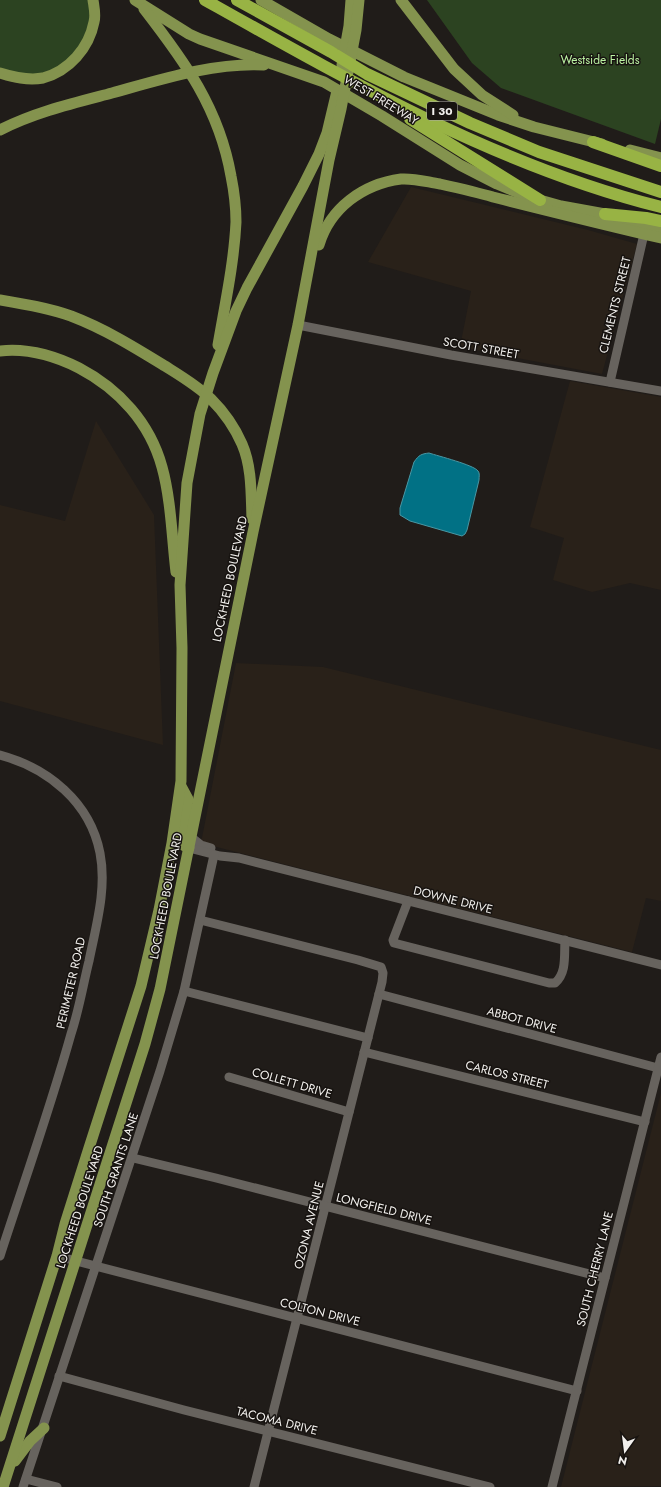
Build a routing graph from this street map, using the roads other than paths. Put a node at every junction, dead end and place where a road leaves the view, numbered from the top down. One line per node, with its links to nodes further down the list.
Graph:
1 (93, 0): 11 (main road)
2 (205, 0): 12 (highway, WEST FREEWAY / I 30)
3 (237, 0): 19 (highway, WEST FREEWAY / I 30)
4 (262, 0): 14 (main road)
5 (351, 0): 9 (main road)
6 (359, 0): 9 (main road)
7 (401, 0): 14 (main road)
8 (138, 2): 10 (main road, WEST FREEWAY); 31 (main road)
9 (353, 28): 13 (main road)
10 (278, 66): 15 (main road); 20 (main road, WEST FREEWAY)
11 (0, 73)
12 (394, 103): 20 (highway); 21 (highway, WEST FREEWAY / I 30)
13 (338, 107): 27 (main road); 31 (main road)
14 (534, 128): 16 (main road)
15 (0, 130)
16 (593, 142): 17 (main road); 18 (highway)
17 (661, 158)
18 (661, 166)
19 (661, 192)
20 (540, 200): 22 (main road, WEST FREEWAY)
21 (661, 207)
22 (605, 214): 23 (highway); 24 (main road, WEST FREEWAY)
23 (661, 221)
24 (661, 230)
25 (644, 234): 26 (main road); 27 (main road); 32 (street, CLEMENTS STREET)
26 (661, 238)
27 (303, 297): 29 (main road, LOCKHEED BOULEVARD)
28 (0, 300): 34 (main road)
29 (298, 325): 32 (street, SCOTT STREET); 34 (main road, LOCKHEED BOULEVARD)
30 (0, 351): 35 (main road)
31 (213, 373): 35 (main road, LOCKHEED BOULEVARD)
32 (610, 382): 33 (street, SCOTT STREET)
33 (661, 391)
34 (253, 532): 38 (main road, LOCKHEED BOULEVARD)
35 (180, 585): 37 (main road, LOCKHEED BOULEVARD)
36 (0, 755): 57 (street, PERIMETER ROAD)
37 (181, 786): 39 (main road); 58 (main road, LOCKHEED BOULEVARD)
38 (191, 837): 39 (main road, LOCKHEED BOULEVARD); 41 (street, DOWNE DRIVE)
39 (189, 848): 40 (street, DOWNE DRIVE); 59 (main road, LOCKHEED BOULEVARD)
40 (214, 854): 41 (street, DOWNE DRIVE); 43 (street, SOUTH GRANTS LANE)
41 (239, 858): 42 (street, DOWNE DRIVE)
42 (408, 901): 44 (street, DOWNE DRIVE); 44 (street)
43 (200, 920): 46 (street, SOUTH GRANTS LANE); 47 (street, OZONA AVENUE)
44 (565, 940): 45 (street, DOWNE DRIVE)
45 (661, 965)
46 (184, 991): 48 (street); 55 (street, SOUTH GRANTS LANE)
47 (379, 994): 48 (street, OZONA AVENUE); 51 (street, ABBOT DRIVE)
48 (368, 1038): 49 (street, OZONA AVENUE)
49 (364, 1052): 53 (street, OZONA AVENUE); 54 (street, CARLOS STREET)
50 (661, 1057): 51 (street, SOUTH CHERRY LANE)
51 (658, 1068): 54 (street, SOUTH CHERRY LANE)
52 (229, 1077): 53 (street, COLLETT DRIVE)
53 (349, 1112): 56 (street, OZONA AVENUE)
54 (645, 1122): 61 (street, SOUTH CHERRY LANE)
55 (133, 1158): 56 (street, LONGFIELD DRIVE); 60 (street, SOUTH GRANTS LANE)
56 (326, 1207): 61 (street, LONGFIELD DRIVE); 62 (street, OZONA AVENUE)
57 (0, 1256)
58 (57, 1256): 59 (street, COLTON DRIVE); 67 (main road, LOCKHEED BOULEVARD)
59 (76, 1262): 60 (street, COLTON DRIVE); 68 (main road, LOCKHEED BOULEVARD)
60 (97, 1266): 62 (street, COLTON DRIVE); 63 (street, SOUTH GRANTS LANE)
61 (605, 1278): 64 (street, SOUTH CHERRY LANE)
62 (298, 1318): 64 (street, COLTON DRIVE); 66 (street, OZONA AVENUE)
63 (59, 1376): 65 (street, SOUTH GRANTS LANE); 66 (street, TACOMA DRIVE)
64 (577, 1390): 74 (street, SOUTH CHERRY LANE)
65 (44, 1428): 68 (main road); 69 (street, SOUTH GRANTS LANE)
66 (269, 1432): 72 (street, OZONA AVENUE); 73 (street, TACOMA DRIVE)
67 (0, 1436)
68 (7, 1475): 70 (main road, LOCKHEED BOULEVARD)
69 (25, 1483): 71 (street)
70 (3, 1487)
71 (57, 1487)
72 (254, 1487)
73 (490, 1487)
74 (552, 1487)

